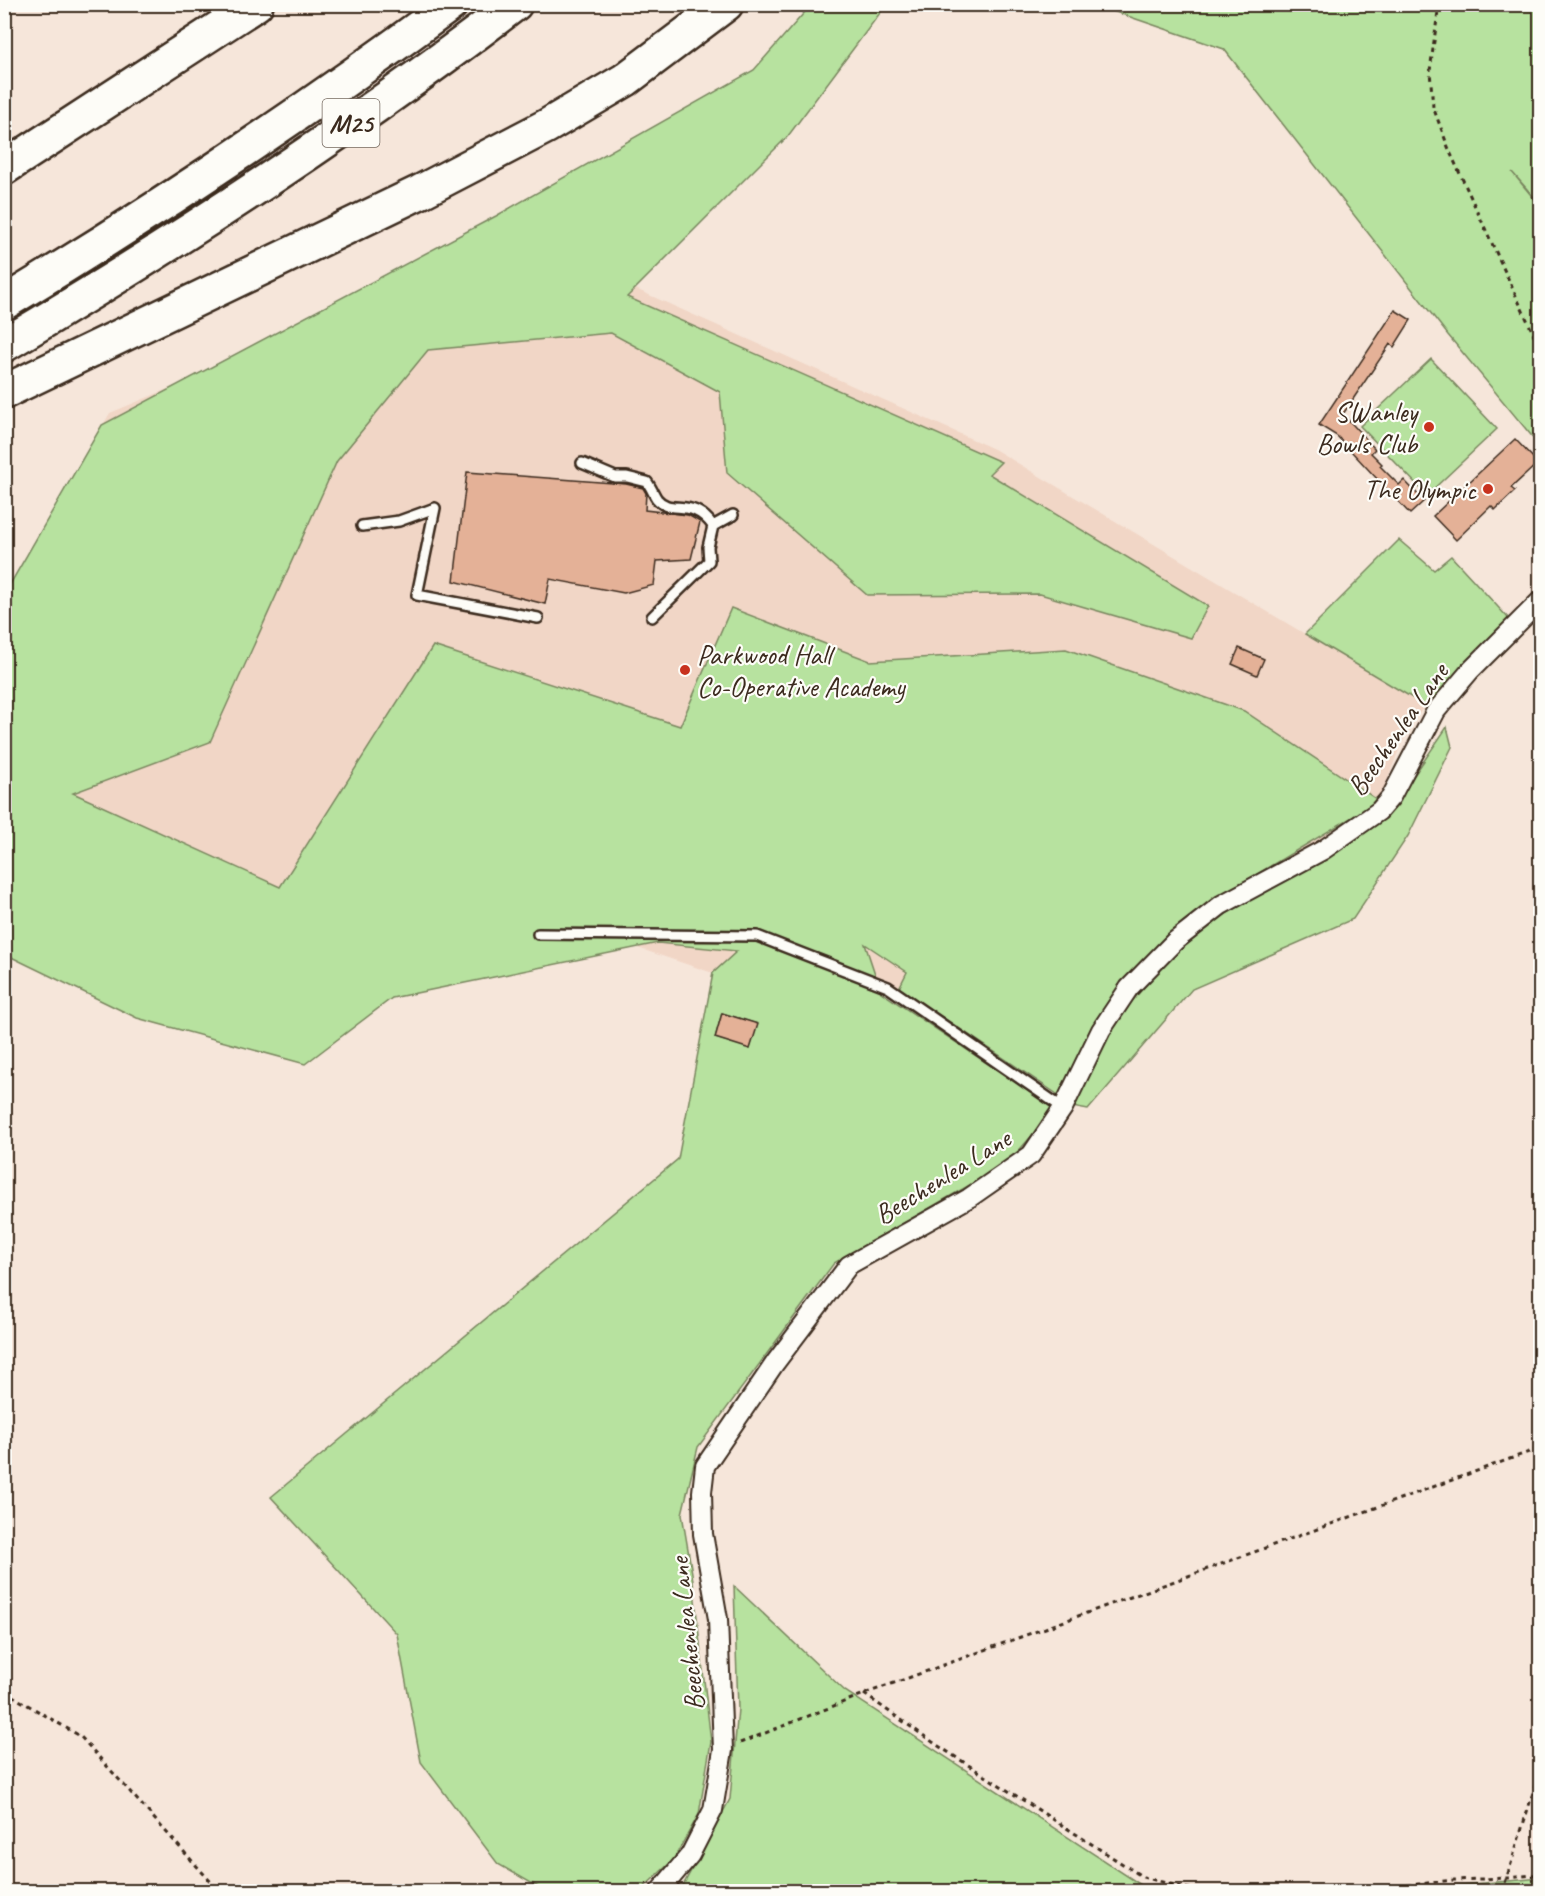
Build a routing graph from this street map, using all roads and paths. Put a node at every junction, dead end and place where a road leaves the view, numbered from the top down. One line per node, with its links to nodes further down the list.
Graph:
1 (256, 4): 6 (highway)
2 (451, 4): 7 (highway, M25)
3 (515, 4): 8 (highway, M25)
4 (726, 4): 10 (highway)
5 (1439, 4): 9 (path)
6 (4, 168)
7 (4, 303)
8 (4, 345)
9 (1540, 348)
10 (4, 392)
11 (582, 463): 14 (lane)
12 (733, 515): 14 (lane)
13 (362, 526): 17 (lane)
14 (713, 526): 16 (lane)
15 (1540, 601): 19 (street, Beechenlea Lane)
16 (652, 617)
17 (538, 618)
18 (538, 934): 19 (lane)
19 (1064, 1108): 23 (street, Beechenlea Lane)
20 (1540, 1448): 22 (path)
21 (4, 1690): 27 (path)
22 (864, 1694): 23 (path); 29 (path)
23 (723, 1750): 28 (street, Beechenlea Lane)
24 (1540, 1770): 26 (path)
25 (1540, 1874): 26 (path)
26 (1508, 1878): 30 (path); 31 (path)
27 (219, 1892)
28 (659, 1892)
29 (1219, 1892)
30 (1245, 1892)
31 (1505, 1892)

